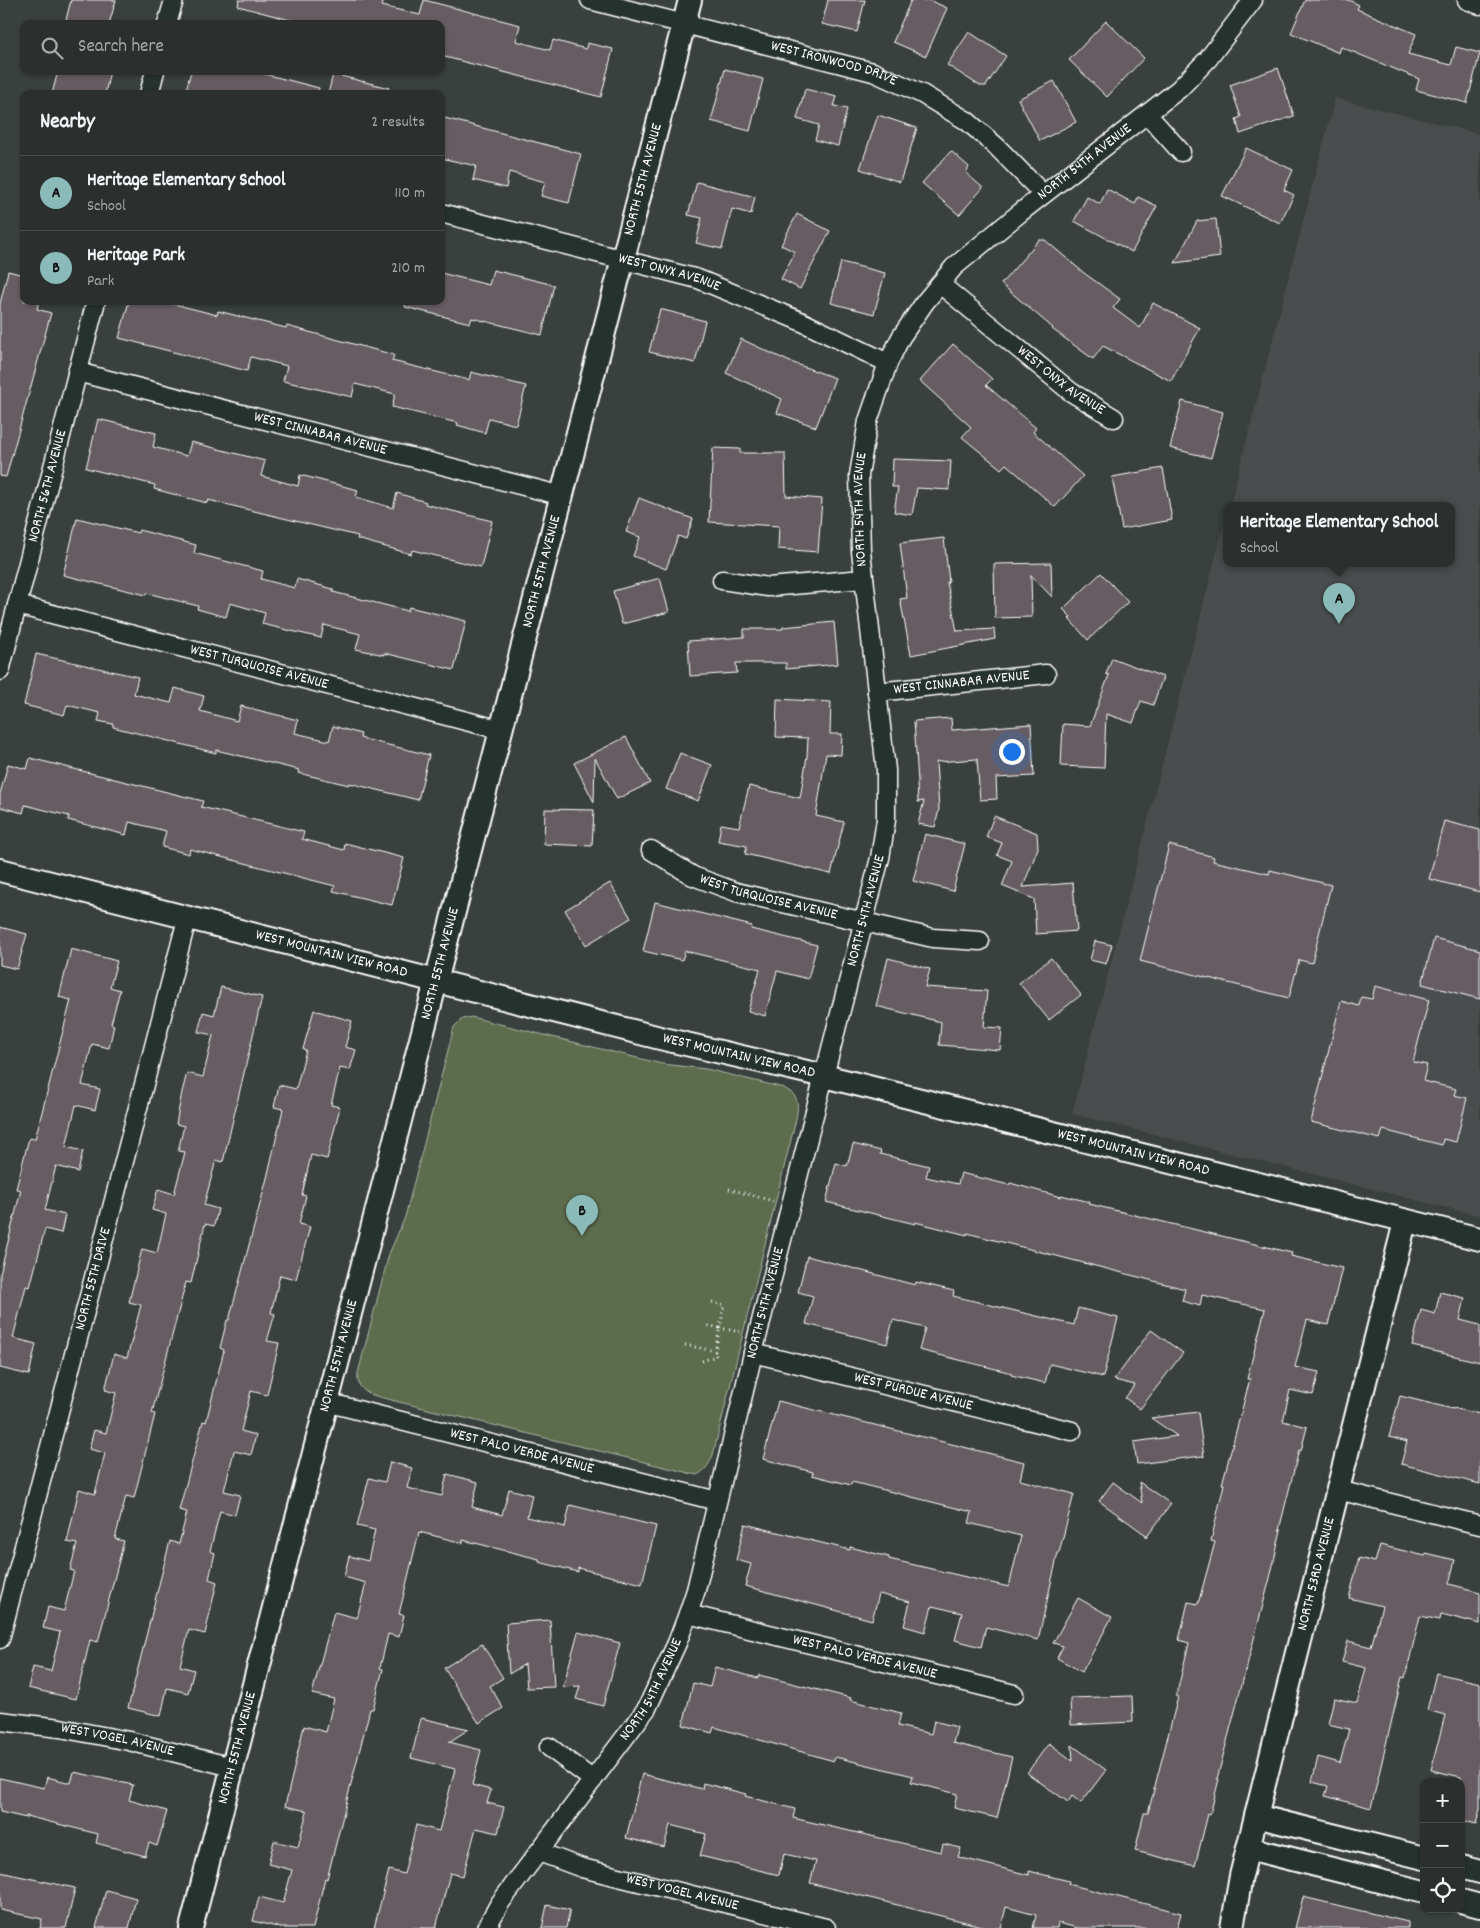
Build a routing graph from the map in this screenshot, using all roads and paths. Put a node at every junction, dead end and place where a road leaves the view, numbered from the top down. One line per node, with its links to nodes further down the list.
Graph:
1 (174, 0): 7 (street)
2 (590, 0): 8 (street, WEST IRONWOOD DRIVE)
3 (690, 0): 8 (street, NORTH 55TH AVENUE)
4 (1253, 0): 11 (street, NORTH 54TH AVENUE)
5 (1466, 0): 6 (street)
6 (1480, 5)
7 (168, 20)
8 (684, 24): 13 (street, WEST IRONWOOD DRIVE); 15 (street, NORTH 55TH AVENUE)
9 (154, 75): 10 (street)
10 (150, 90)
11 (1147, 114): 12 (street, NORTH 54TH AVENUE); 13 (street, NORTH 54TH AVENUE)
12 (1181, 152)
13 (1043, 194): 16 (street, NORTH 54TH AVENUE)
14 (445, 214): 15 (street, WEST ONYX AVENUE)
15 (624, 260): 18 (street, WEST ONYX AVENUE); 21 (street, NORTH 55TH AVENUE)
16 (940, 284): 18 (street, NORTH 54TH AVENUE); 20 (street, WEST ONYX AVENUE)
17 (95, 305): 19 (street, NORTH 56TH AVENUE)
18 (888, 363): 22 (street, NORTH 54TH AVENUE)
19 (77, 372): 21 (street, WEST CINNABAR AVENUE); 24 (street, NORTH 56TH AVENUE)
20 (1114, 418)
21 (563, 496): 28 (street, NORTH 55TH AVENUE)
22 (864, 579): 23 (street); 27 (street, NORTH 54TH AVENUE)
23 (722, 580)
24 (17, 605): 25 (street, NORTH 56TH AVENUE); 28 (street, WEST TURQUOISE AVENUE)
25 (0, 670)
26 (1046, 674): 27 (street, WEST CINNABAR AVENUE)
27 (877, 692): 32 (street, NORTH 54TH AVENUE)
28 (502, 730): 34 (street, NORTH 55TH AVENUE)
29 (651, 850): 32 (street, WEST TURQUOISE AVENUE)
30 (0, 870): 31 (street, WEST MOUNTAIN VIEW ROAD)
31 (187, 919): 34 (street, WEST MOUNTAIN VIEW ROAD); 53 (street, NORTH 55TH DRIVE)
32 (862, 922): 33 (street, WEST TURQUOISE AVENUE); 35 (street, NORTH 54TH AVENUE)
33 (980, 941)
34 (435, 980): 35 (street, WEST MOUNTAIN VIEW ROAD); 47 (street, NORTH 55TH AVENUE)
35 (824, 1076): 37 (street, NORTH 54TH AVENUE); 38 (street, WEST MOUNTAIN VIEW ROAD)
36 (728, 1189): 37 (path)
37 (791, 1205): 44 (street, NORTH 54TH AVENUE)
38 (1405, 1222): 39 (street, WEST MOUNTAIN VIEW ROAD); 49 (street, NORTH 53RD AVENUE)
39 (1480, 1240)
40 (712, 1302): 42 (path)
41 (706, 1324): 42 (path)
42 (720, 1328): 44 (path); 45 (path)
43 (685, 1345): 45 (path)
44 (755, 1345): 48 (street, WEST PURDUE AVENUE); 50 (street, NORTH 54TH AVENUE)
45 (715, 1351): 46 (path)
46 (702, 1361)
47 (326, 1402): 50 (street, WEST PALO VERDE AVENUE); 57 (street, NORTH 55TH AVENUE)
48 (1072, 1431)
49 (1338, 1490): 51 (street); 59 (street, NORTH 53RD AVENUE)
50 (717, 1501): 52 (street, NORTH 54TH AVENUE)
51 (1480, 1525)
52 (688, 1614): 54 (street, WEST PALO VERDE AVENUE); 58 (street, NORTH 54TH AVENUE)
53 (0, 1639)
54 (1014, 1694)
55 (0, 1721): 57 (street, WEST VOGEL AVENUE)
56 (549, 1747): 58 (street)
57 (232, 1767): 68 (street, NORTH 55TH AVENUE)
58 (593, 1780): 61 (street, NORTH 54TH AVENUE)
59 (1256, 1816): 60 (street, NORTH 53RD AVENUE); 62 (street)
60 (1248, 1848): 65 (street); 71 (street, NORTH 53RD AVENUE)
61 (539, 1852): 69 (street, NORTH 54TH AVENUE); 70 (street, WEST VOGEL AVENUE)
62 (1420, 1857)
63 (1465, 1868): 64 (street)
64 (1480, 1872)
65 (1420, 1891)
66 (1465, 1902): 67 (street)
67 (1480, 1906)
68 (191, 1928)
69 (486, 1928)
70 (826, 1928)
71 (1232, 1928)

